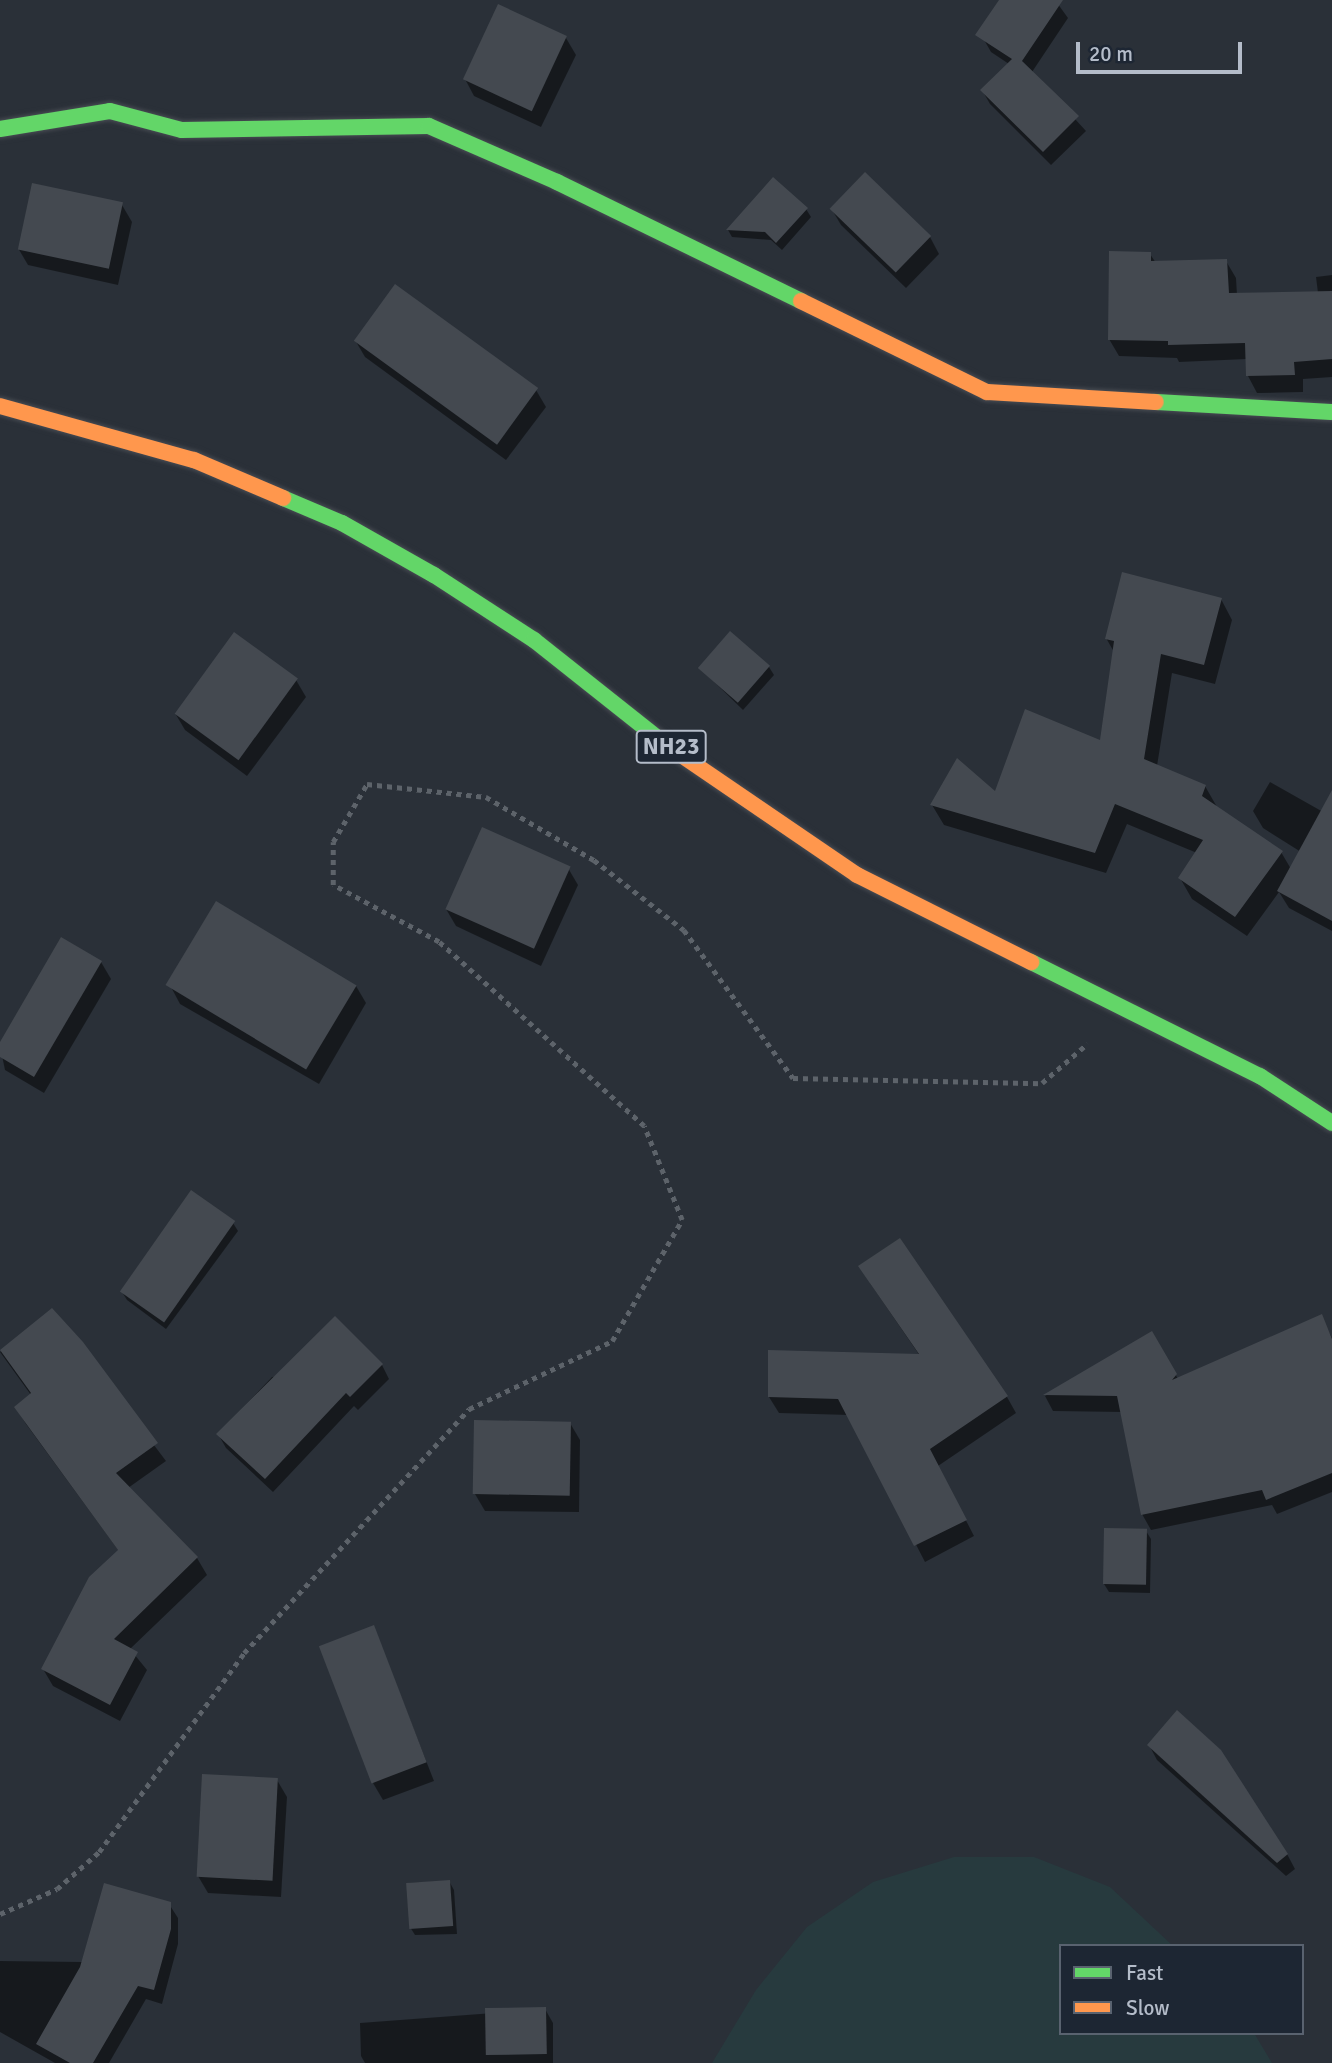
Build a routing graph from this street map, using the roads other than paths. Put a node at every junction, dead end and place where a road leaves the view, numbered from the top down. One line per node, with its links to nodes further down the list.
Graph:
1 (0, 129): 3 (main road)
2 (0, 406): 4 (main road, NH23)
3 (1332, 412)
4 (1332, 1123)

